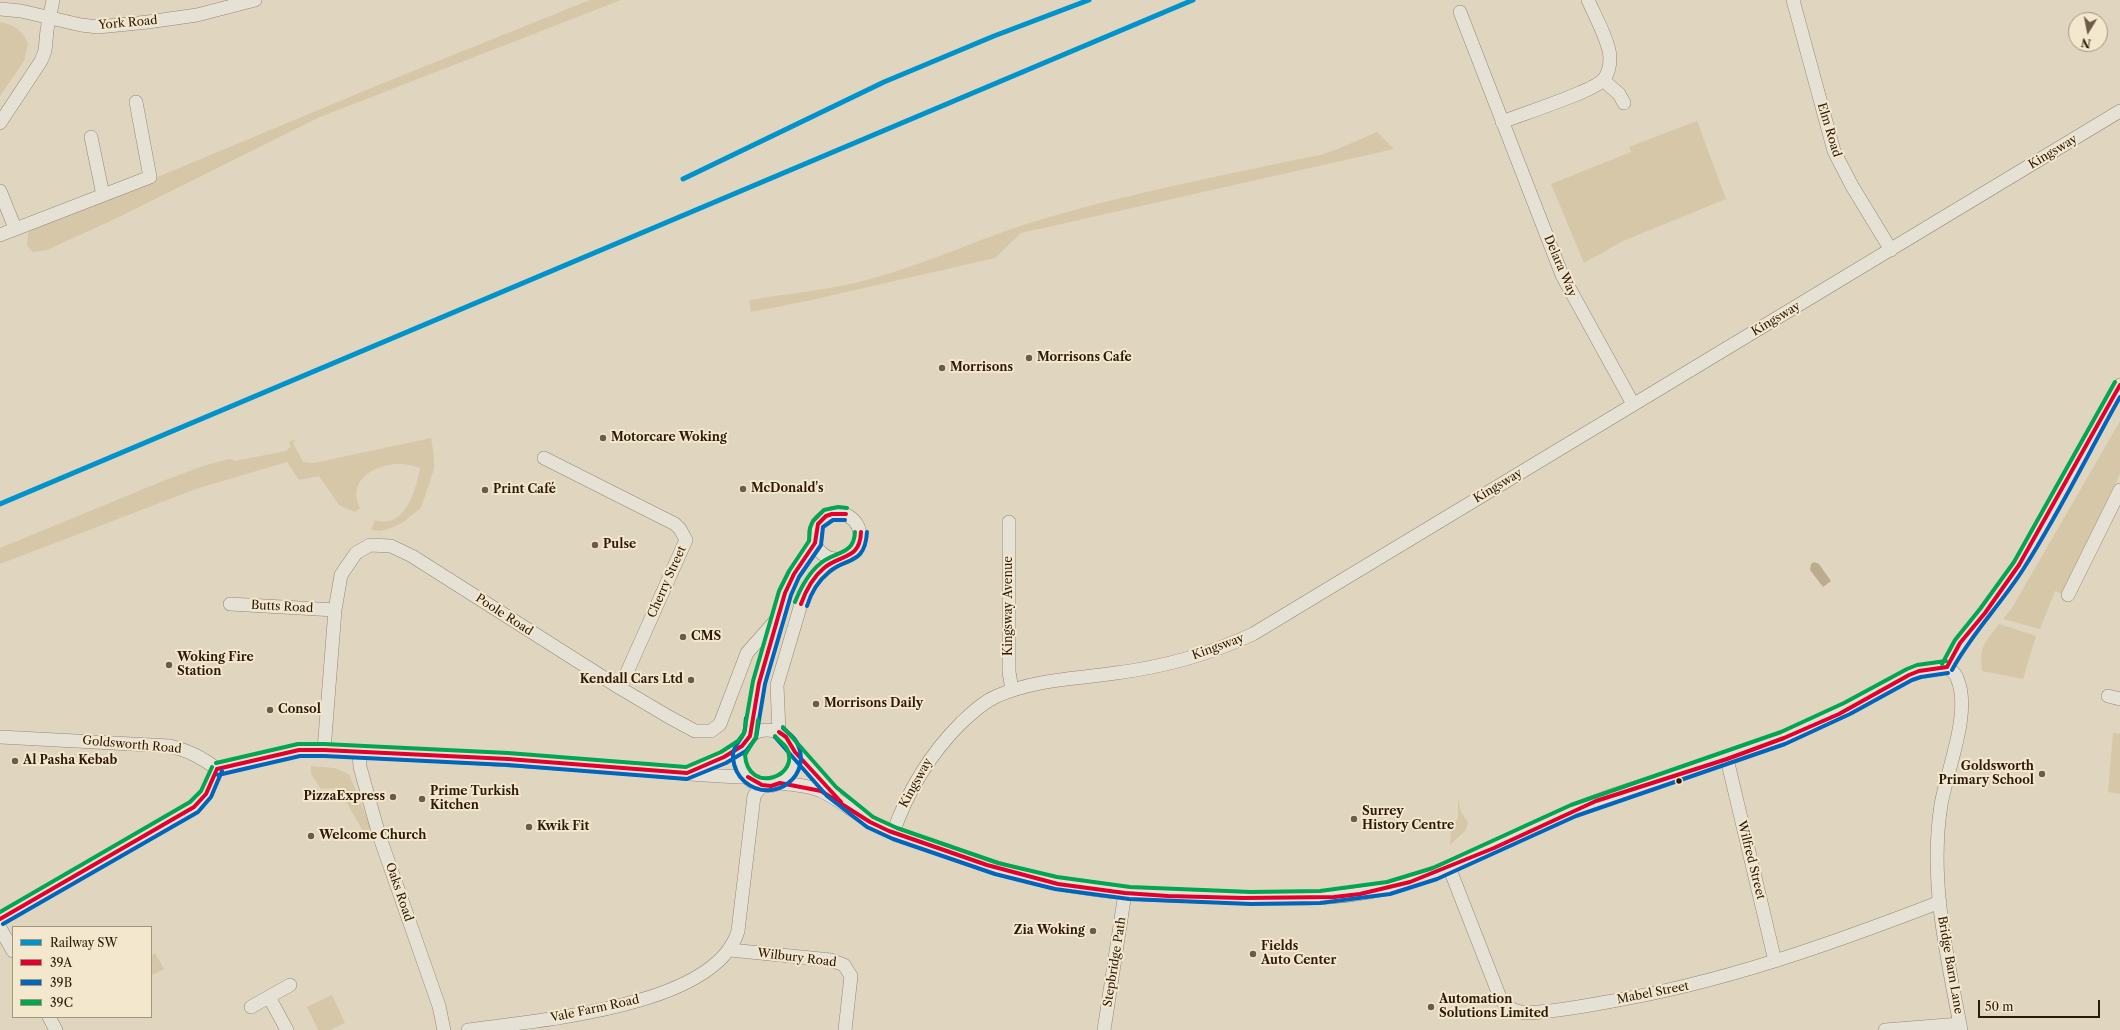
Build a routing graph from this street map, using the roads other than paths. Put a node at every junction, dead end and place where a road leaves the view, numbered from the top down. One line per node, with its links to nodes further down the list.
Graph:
1 (53, 0): 7 (street)
2 (255, 0): 7 (street, York Road)
3 (1588, 0): 8 (street)
4 (1792, 0): 19 (street, Elm Road)
5 (0, 10): 7 (street, York Road)
6 (1460, 12): 12 (street, Delara Way)
7 (50, 17): 13 (street)
8 (1604, 80): 10 (street); 12 (street)
9 (136, 102): 16 (street)
10 (1624, 103)
11 (2120, 110): 19 (street, Kingsway)
12 (1502, 122): 21 (street, Delara Way)
13 (0, 123)
14 (91, 137): 16 (street)
15 (0, 190): 17 (street)
16 (103, 195): 17 (street)
17 (15, 228): 18 (street)
18 (0, 234)
19 (1891, 250): 21 (street, Kingsway)
20 (2120, 385): 31 (street)
21 (1633, 404): 33 (street, Kingsway)
22 (544, 458): 32 (street, Cherry Street)
23 (2120, 490): 27 (street)
24 (1009, 522): 33 (street, Kingsway Avenue)
25 (815, 544): 26 (street); 26 (street); 30 (street)
26 (838, 559): 34 (street)
27 (2068, 595)
28 (230, 604): 29 (street, Butts Road)
29 (335, 610): 32 (street, Poole Road); 37 (street, Poole Road)
30 (777, 619): 32 (street, Poole Road); 36 (street)
31 (1947, 667): 40 (street); 50 (street, Bridge Barn Lane)
32 (620, 688)
33 (1012, 690): 47 (street, Kingsway)
34 (779, 732): 36 (street); 39 (street)
35 (0, 737): 41 (street, Goldsworth Road)
36 (746, 741): 42 (street); 43 (street)
37 (324, 750): 38 (street); 41 (street)
38 (359, 752): 42 (street); 63 (street, Oaks Road)
39 (795, 752): 44 (street); 46 (street)
40 (1727, 759): 48 (street); 55 (street, Wilfred Street)
41 (217, 769): 51 (street)
42 (687, 773): 43 (street)
43 (748, 778): 45 (street)
44 (780, 783): 45 (street); 46 (street)
45 (762, 785): 54 (street, Vale Farm Road)
46 (842, 803): 47 (street)
47 (893, 833): 49 (street)
48 (1449, 866): 49 (street); 55 (street, Mabel Street)
49 (1125, 893): 66 (street, Stepbridge Path)
50 (1940, 902): 55 (street, Mabel Street); 60 (street, Bridge Barn Lane)
51 (0, 919)
52 (0, 928): 53 (street)
53 (12, 949)
54 (730, 950): 64 (street, Vale Farm Road); 65 (street, Wilbury Road)
55 (1775, 961)
56 (290, 985): 57 (street)
57 (268, 997): 58 (street); 62 (street)
58 (251, 1007)
59 (50, 1018): 61 (street)
60 (1961, 1027): 67 (street)
61 (56, 1030)
62 (286, 1030)
63 (444, 1030)
64 (468, 1030)
65 (845, 1030)
66 (1104, 1030)
67 (1885, 1030)

